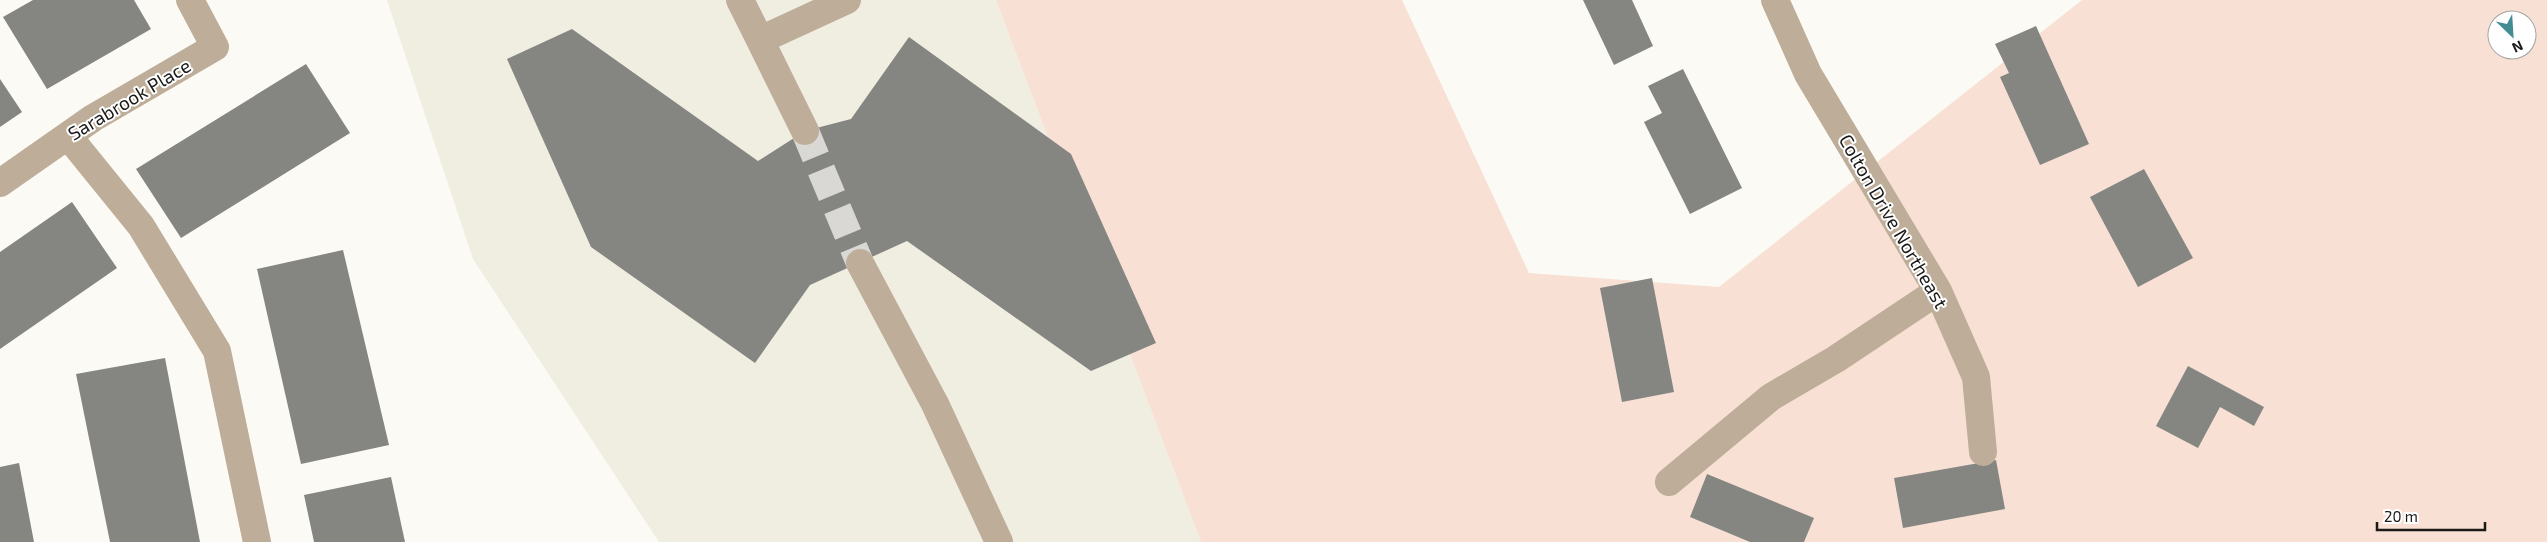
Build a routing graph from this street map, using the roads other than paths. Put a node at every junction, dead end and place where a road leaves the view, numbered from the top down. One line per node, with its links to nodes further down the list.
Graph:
1 (190, 0): 7 (street, Sarabrook Place)
2 (740, 0): 5 (street)
3 (847, 0): 5 (street)
4 (1775, 0): 10 (street, Colton Drive Northeast)
5 (760, 40): 6 (street)
6 (804, 130)
7 (68, 136): 8 (street, Sarabrook Place); 13 (street)
8 (0, 182)
9 (860, 263): 14 (street)
10 (1938, 291): 11 (street, Colton Drive Northeast); 12 (street)
11 (1983, 452)
12 (1669, 482)
13 (257, 542)
14 (999, 542)

